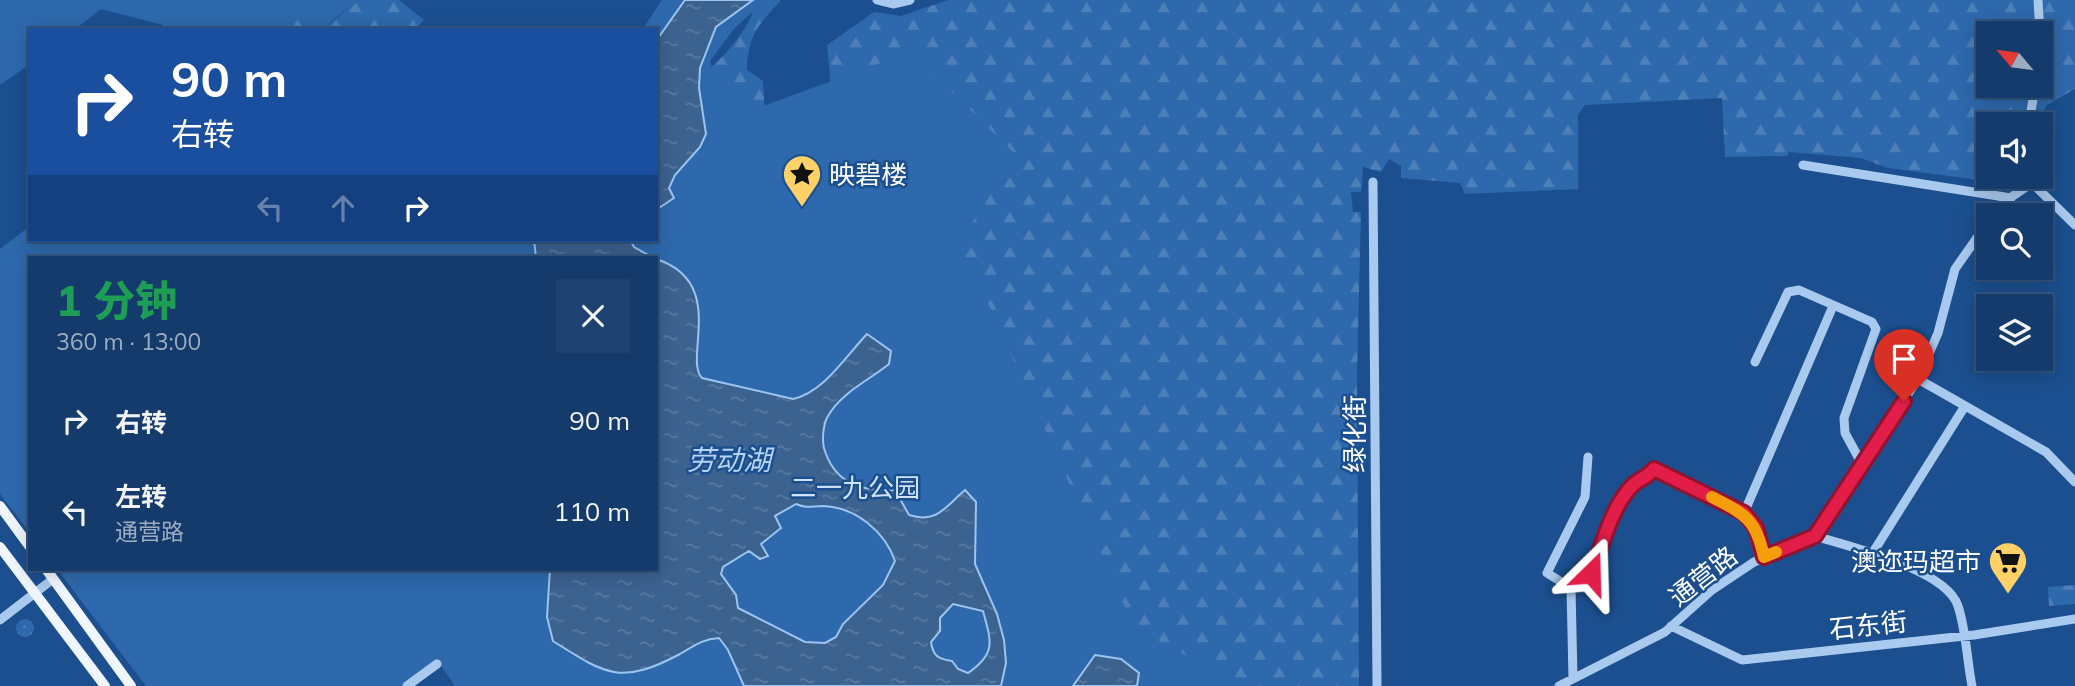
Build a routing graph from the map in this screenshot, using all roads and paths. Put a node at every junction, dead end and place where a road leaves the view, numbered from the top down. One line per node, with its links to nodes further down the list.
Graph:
1 (877, 0): 2 (street)
2 (910, 0)
3 (2038, 0): 4 (street)
4 (2039, 21)
5 (1803, 165): 9 (street)
6 (1373, 182): 40 (street, 绿化街)
7 (2022, 189): 9 (street)
8 (2041, 189): 11 (street)
9 (2011, 198): 10 (street)
10 (2006, 203)
11 (2075, 225)
12 (1976, 239): 15 (street)
13 (1833, 306): 14 (street); 18 (street); 21 (street)
14 (1755, 362)
15 (1918, 379): 16 (street); 18 (street)
16 (1965, 406): 19 (street); 25 (street)
17 (1588, 457): 36 (street)
18 (1862, 464): 22 (street)
19 (2075, 482)
20 (0, 506): 23 (main road)
21 (1744, 513): 26 (street); 28 (street)
22 (1815, 536): 25 (street); 26 (street, 通营路)
23 (28, 544)
24 (0, 547): 30 (main road)
25 (1872, 554): 34 (street)
26 (1764, 557): 33 (street, 通营路)
27 (48, 571): 29 (main road)
28 (1591, 573)
29 (54, 579): 30 (street); 38 (main road)
30 (35, 593): 32 (street); 37 (main road)
31 (2075, 619): 34 (street, 石东街)
32 (0, 620)
33 (1671, 626): 34 (street, 石东街); 36 (street, 通营路)
34 (1963, 636): 42 (street)
35 (437, 664): 39 (street)
36 (1573, 679): 41 (street, 通营路)
37 (105, 686)
38 (131, 686)
39 (407, 686)
40 (1377, 686)
41 (1559, 686)
42 (1972, 686)

